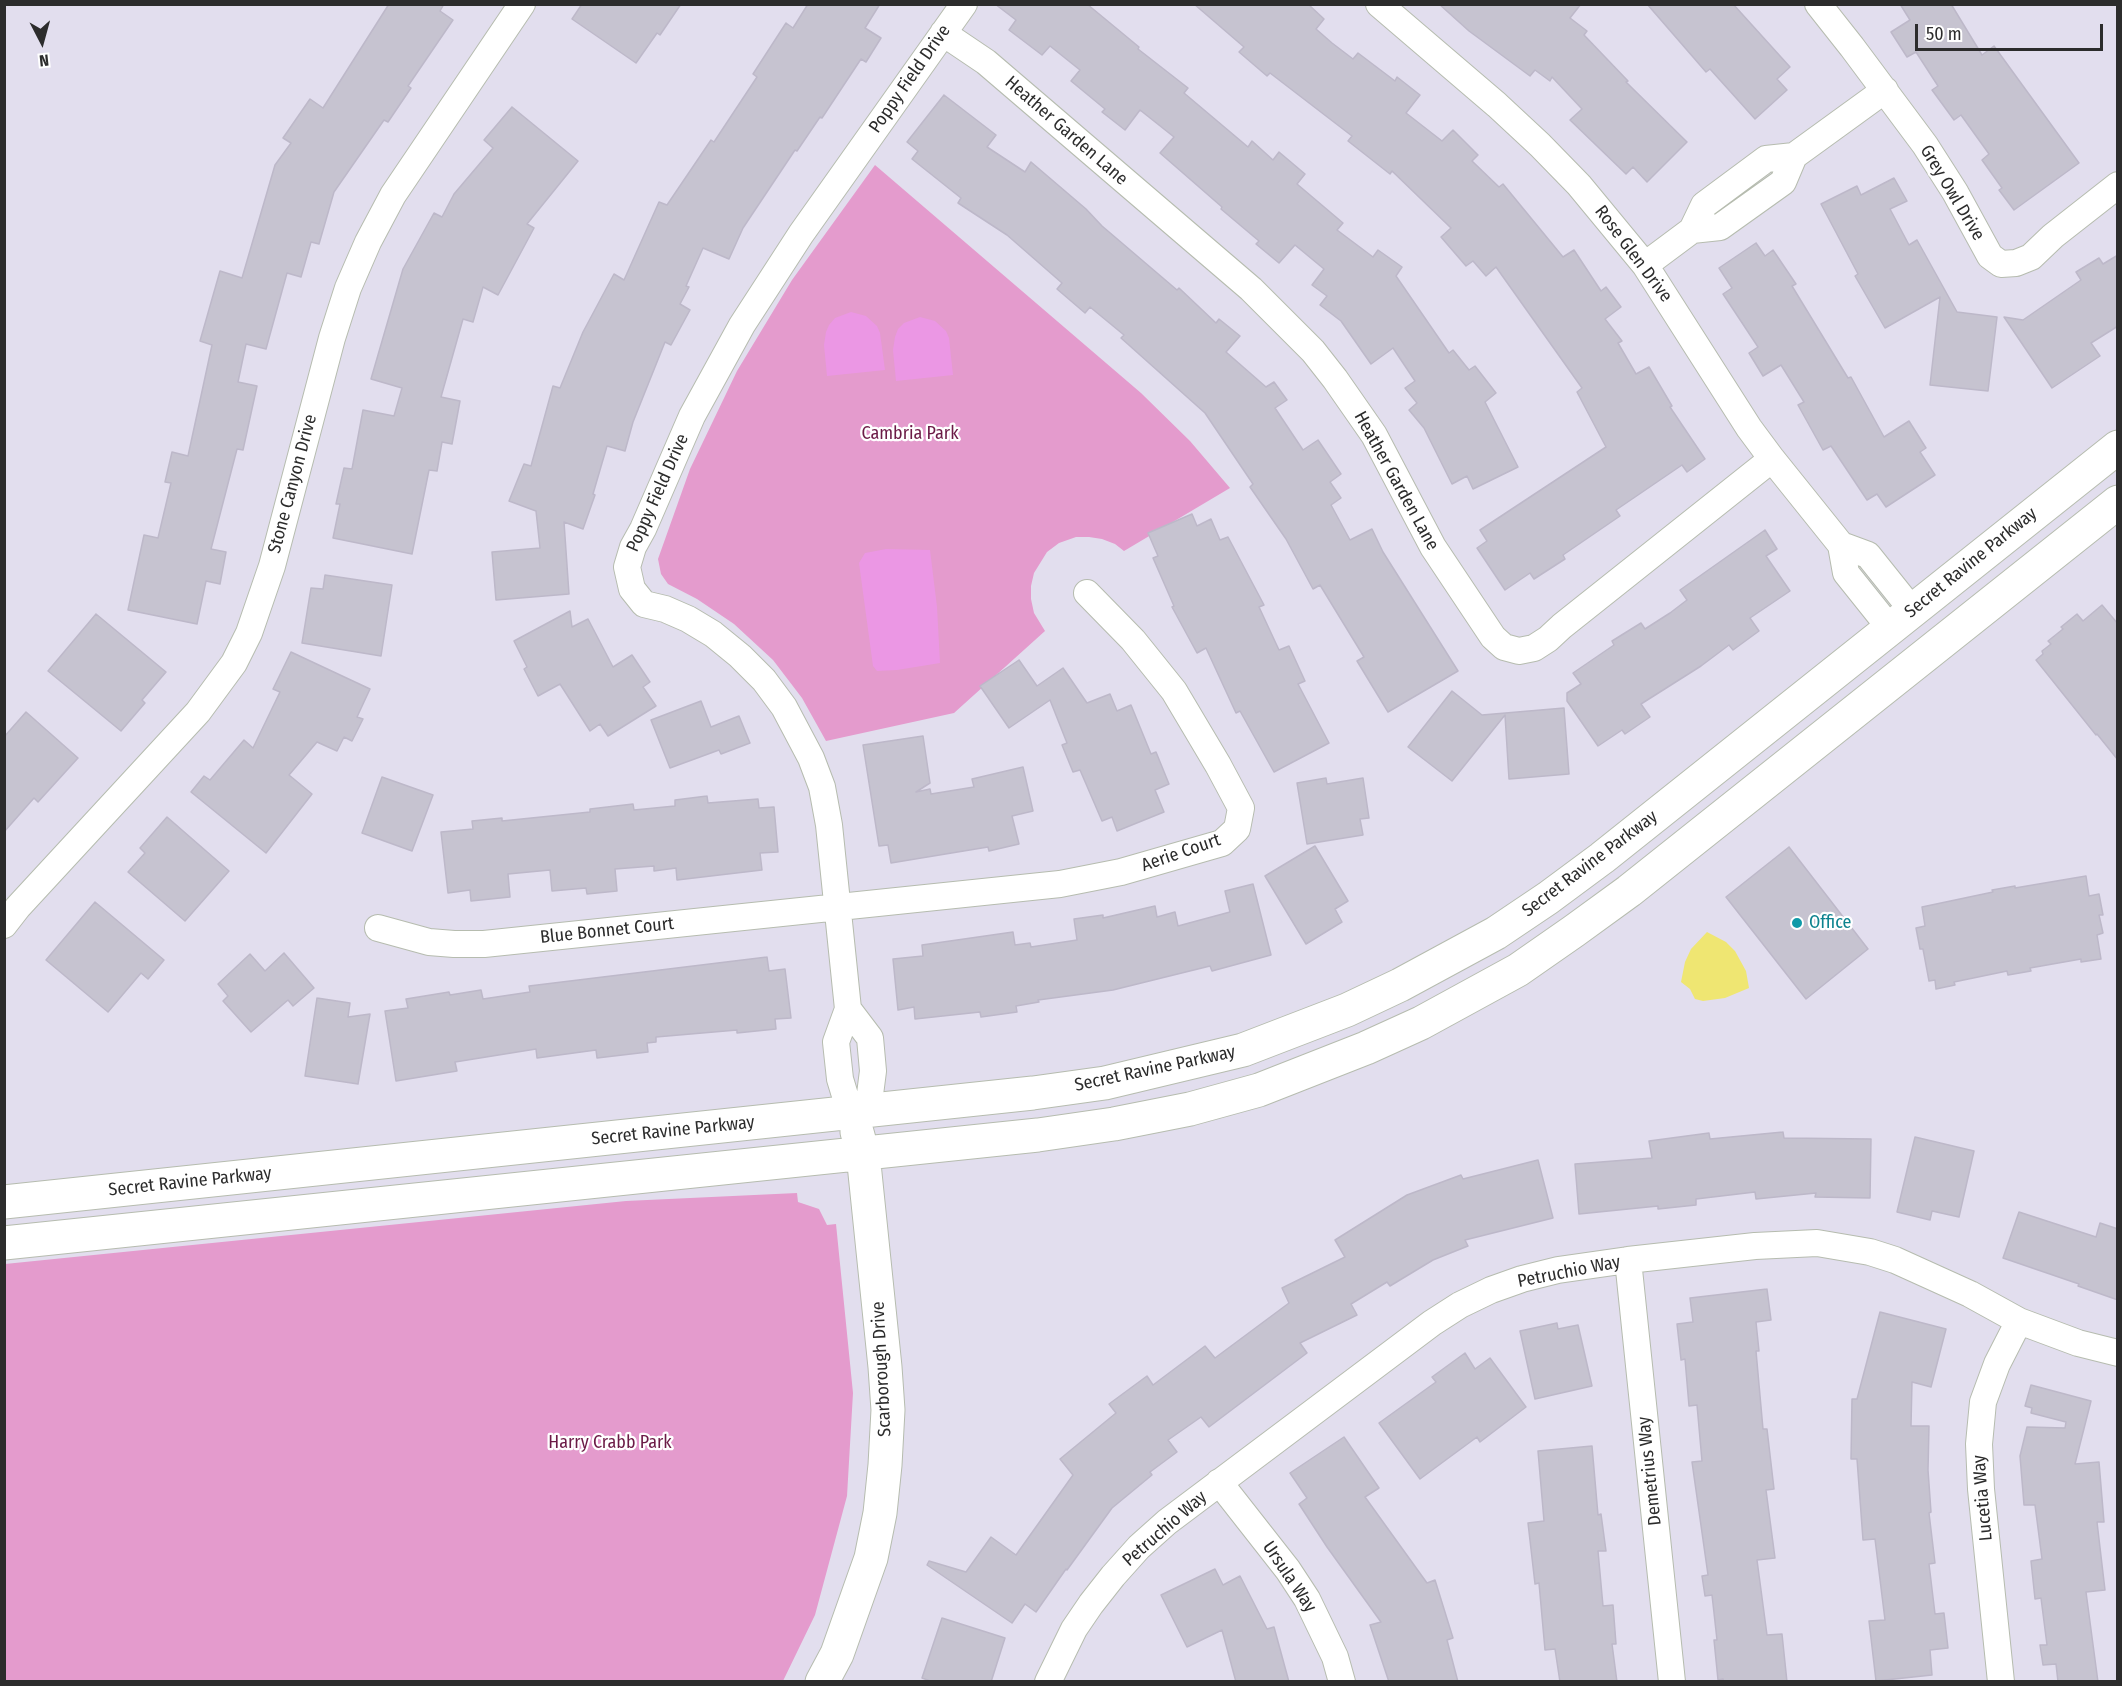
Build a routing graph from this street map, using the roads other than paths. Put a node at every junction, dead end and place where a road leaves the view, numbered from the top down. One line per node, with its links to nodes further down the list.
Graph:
1 (522, 4): 20 (street, Stone Canyon Drive)
2 (964, 4): 5 (street, Poppy Field Drive)
3 (1378, 4): 12 (street, Rose Glen Drive)
4 (1818, 4): 6 (street, Grey Owl Drive)
5 (943, 33): 14 (street, Heather Garden Lane); 19 (street, Poppy Field Drive)
6 (1885, 90): 7 (street); 8 (street, Grey Owl Drive)
7 (1794, 156): 9 (street); 10 (street)
8 (2118, 184)
9 (1730, 186): 10 (street); 11 (street)
10 (1747, 208): 11 (street)
11 (1692, 230): 12 (street)
12 (1645, 265): 14 (street, Rose Glen Drive)
13 (2118, 447): 17 (main road, Secret Ravine Parkway)
14 (1772, 459): 17 (street, Rose Glen Drive)
15 (2118, 502): 18 (main road)
16 (1087, 593): 19 (street, Aerie Court)
17 (1901, 619): 18 (main road); 22 (main road, Secret Ravine Parkway)
18 (1928, 653): 23 (main road)
19 (837, 907): 21 (street, Blue Bonnet Court); 22 (street, Poppy Field Drive)
20 (4, 925)
21 (378, 928)
22 (859, 1111): 23 (main road, Scarborough Drive); 24 (main road, Secret Ravine Parkway)
23 (863, 1154): 25 (main road); 30 (main road, Scarborough Drive)
24 (4, 1202)
25 (4, 1244)
26 (1628, 1260): 27 (street, Petruchio Way); 29 (street, Petruchio Way); 33 (street, Demetrius Way)
27 (2019, 1321): 28 (street, Petruchio Way); 34 (street, Lucetia Way)
28 (2118, 1353)
29 (1220, 1482): 31 (street, Petruchio Way); 32 (street, Ursula Way)
30 (822, 1682)
31 (1048, 1682)
32 (1342, 1682)
33 (1672, 1682)
34 (2001, 1682)

